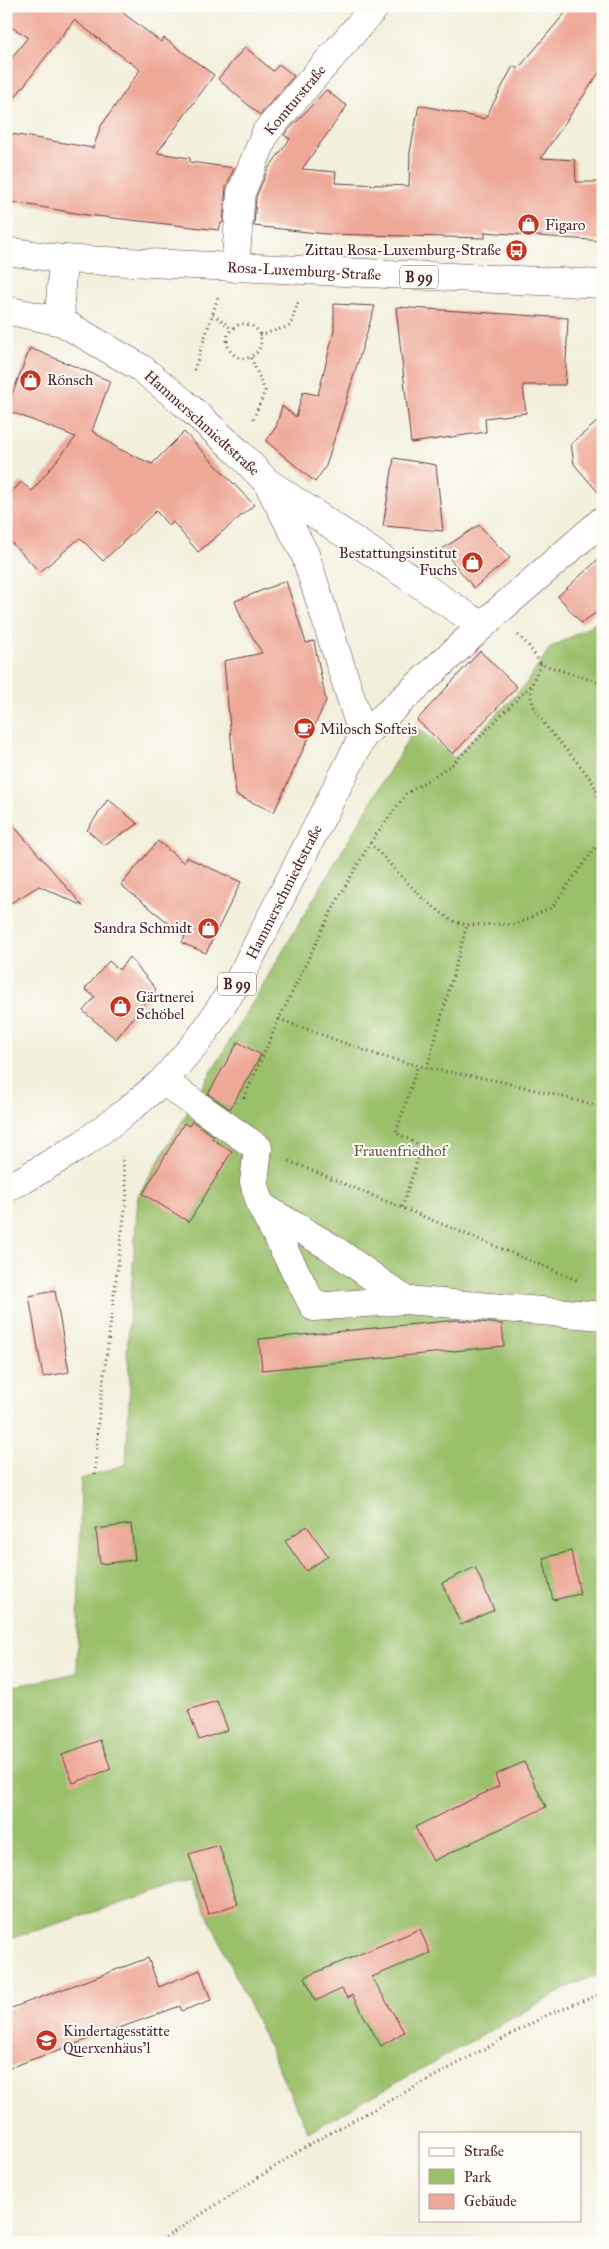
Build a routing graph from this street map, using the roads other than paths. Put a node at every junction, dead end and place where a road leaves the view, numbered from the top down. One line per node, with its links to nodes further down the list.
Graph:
1 (376, 6): 4 (main road, Komturstraße)
2 (6, 251): 3 (main road, Rosa-Luxemburg-Straße / B 99)
3 (63, 259): 4 (main road, Rosa-Luxemburg-Straße / B 99); 7 (main road)
4 (235, 268): 5 (main road, Rosa-Luxemburg-Straße / B 99)
5 (603, 284)
6 (6, 310): 7 (main road)
7 (62, 322): 8 (main road, Hammerschmiedtstraße)
8 (267, 482): 10 (main road, Hammerschmiedtstraße); 11 (main road, Hammerschmiedtstraße)
9 (603, 520): 10 (main road, Hammerschmiedtstraße / B 99)
10 (482, 626): 11 (main road, Hammerschmiedtstraße / B 99)
11 (363, 736): 12 (main road, Hammerschmiedtstraße / B 99)
12 (163, 1080): 13 (main road, Hammerschmiedtstraße / B 99); 14 (main road)
13 (6, 1187)
14 (261, 1206): 15 (main road); 15 (main road)
15 (405, 1300): 16 (main road)
16 (603, 1316)

